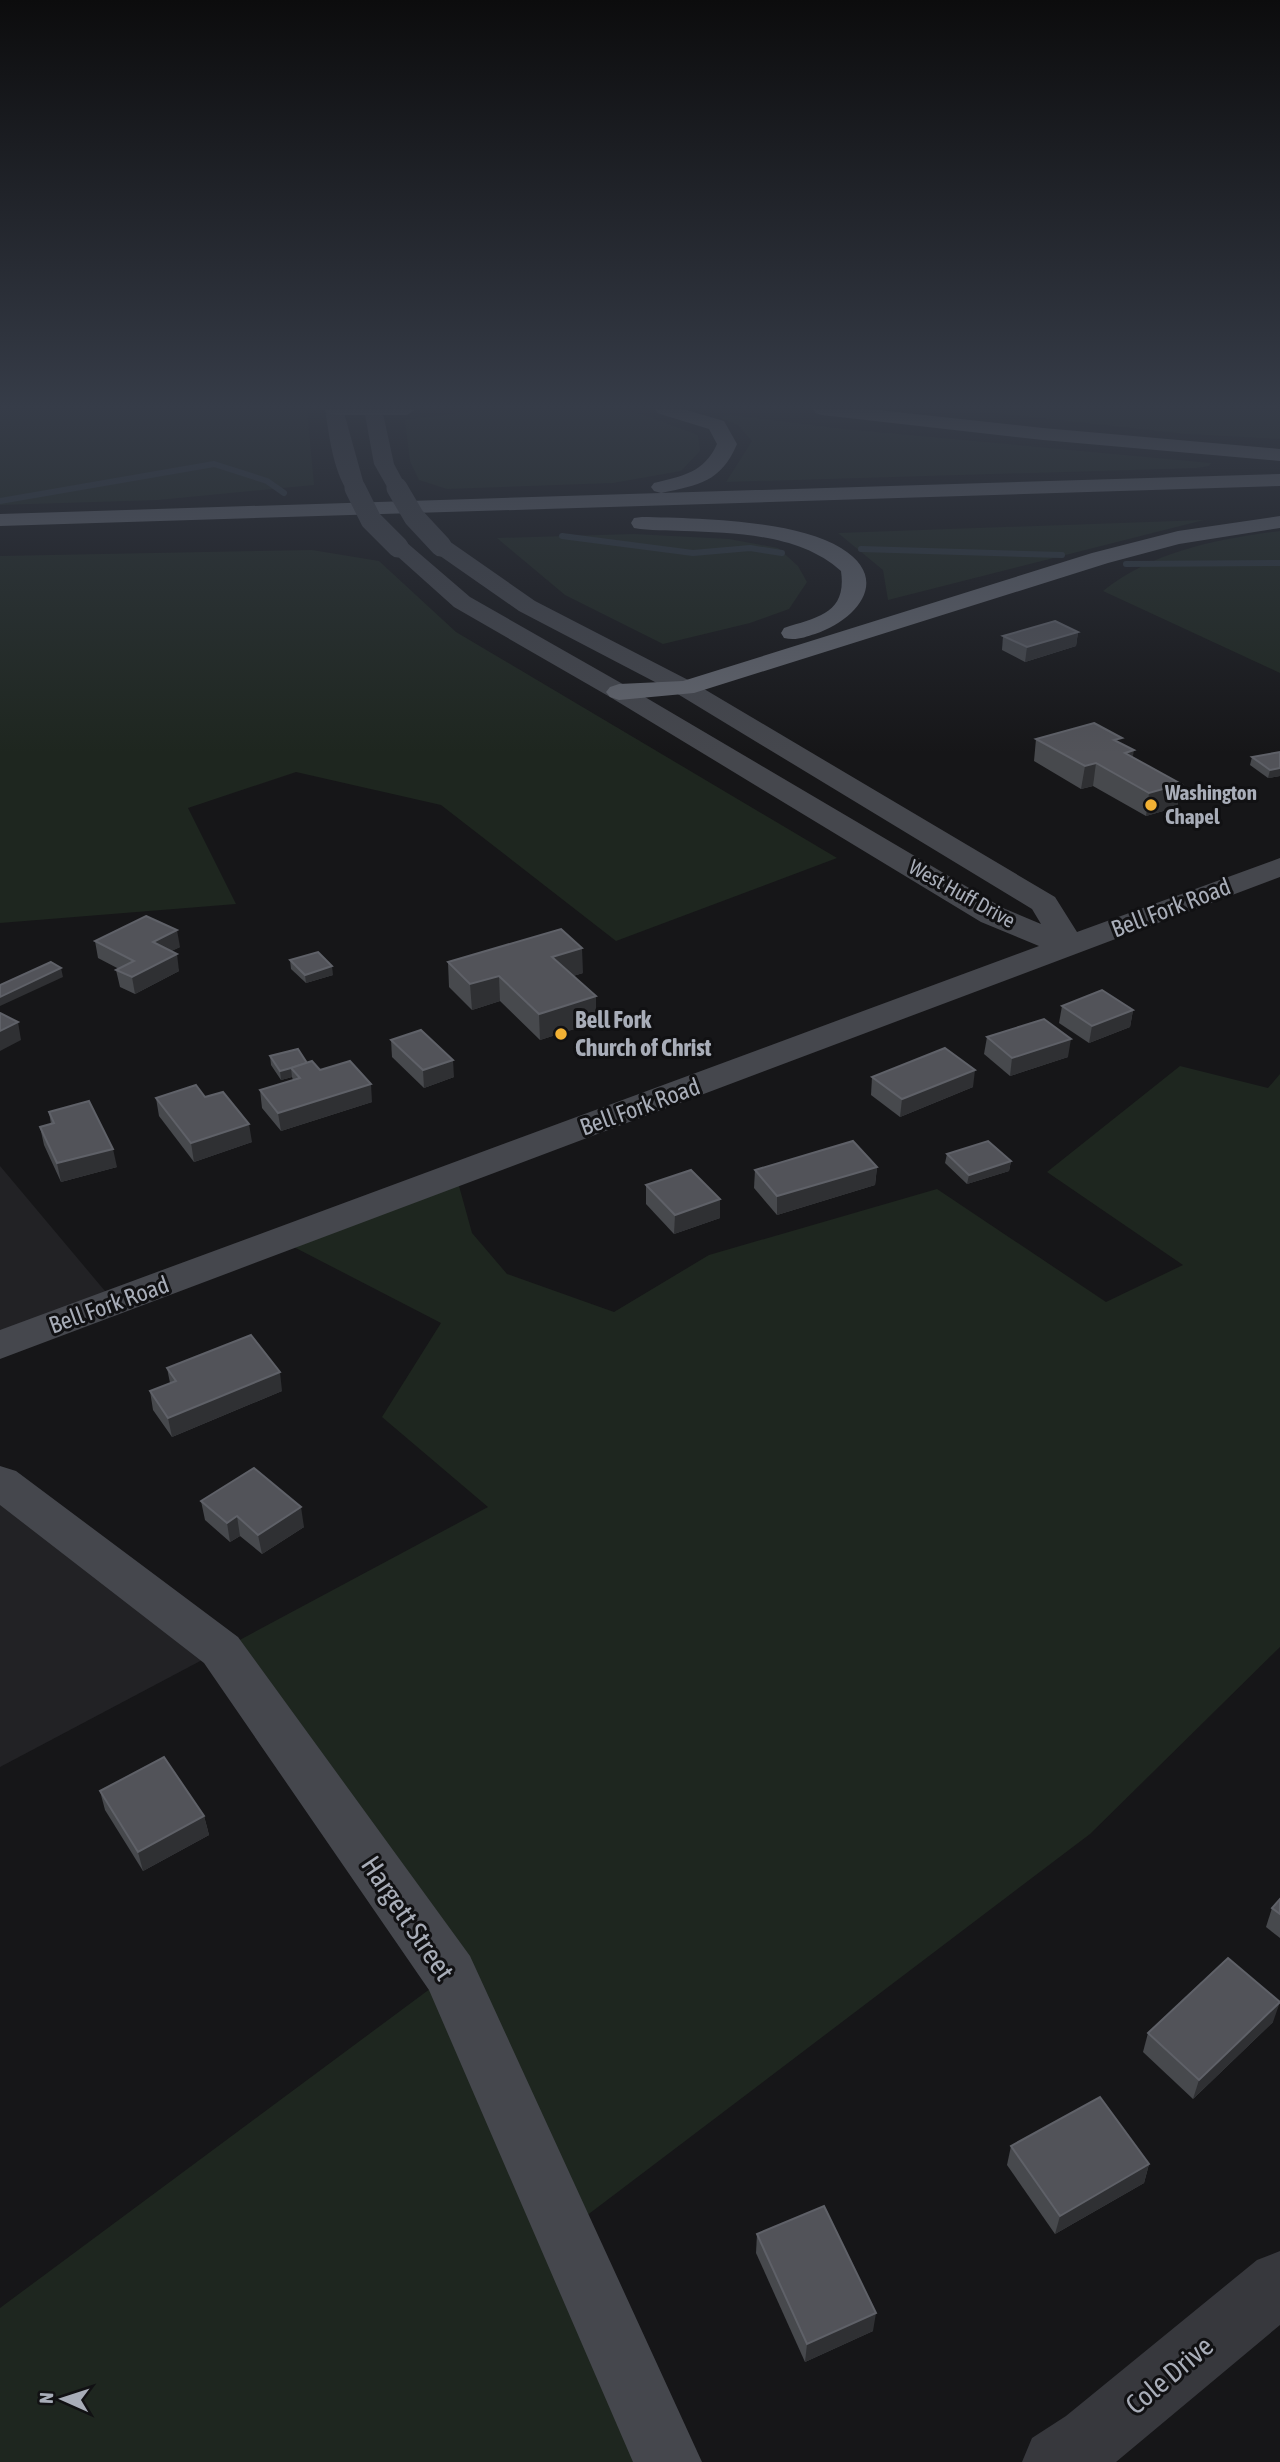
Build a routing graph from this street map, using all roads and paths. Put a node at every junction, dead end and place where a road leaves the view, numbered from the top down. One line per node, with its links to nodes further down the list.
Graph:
1 (375, 524): 10 (main road, West Huff Drive, bridge)
2 (421, 524): 8 (main road, West Huff Drive, bridge)
3 (485, 524): 6 (highway)
4 (668, 524): 7 (highway)
5 (1268, 524): 9 (highway)
6 (28, 540)
7 (733, 650)
8 (655, 672): 9 (main road, West Huff Drive); 10 (highway)
9 (683, 676): 10 (highway); 12 (main road, West Huff Drive)
10 (620, 692): 12 (main road, West Huff Drive)
11 (1280, 867): 12 (main road, Bell Fork Road)
12 (1070, 947): 13 (main road, Bell Fork Road)
13 (0, 1345)
14 (0, 1482): 16 (main road, Hargett Street)
15 (1280, 2283): 17 (street, Cole Drive)
16 (668, 2462)
17 (1056, 2462)

